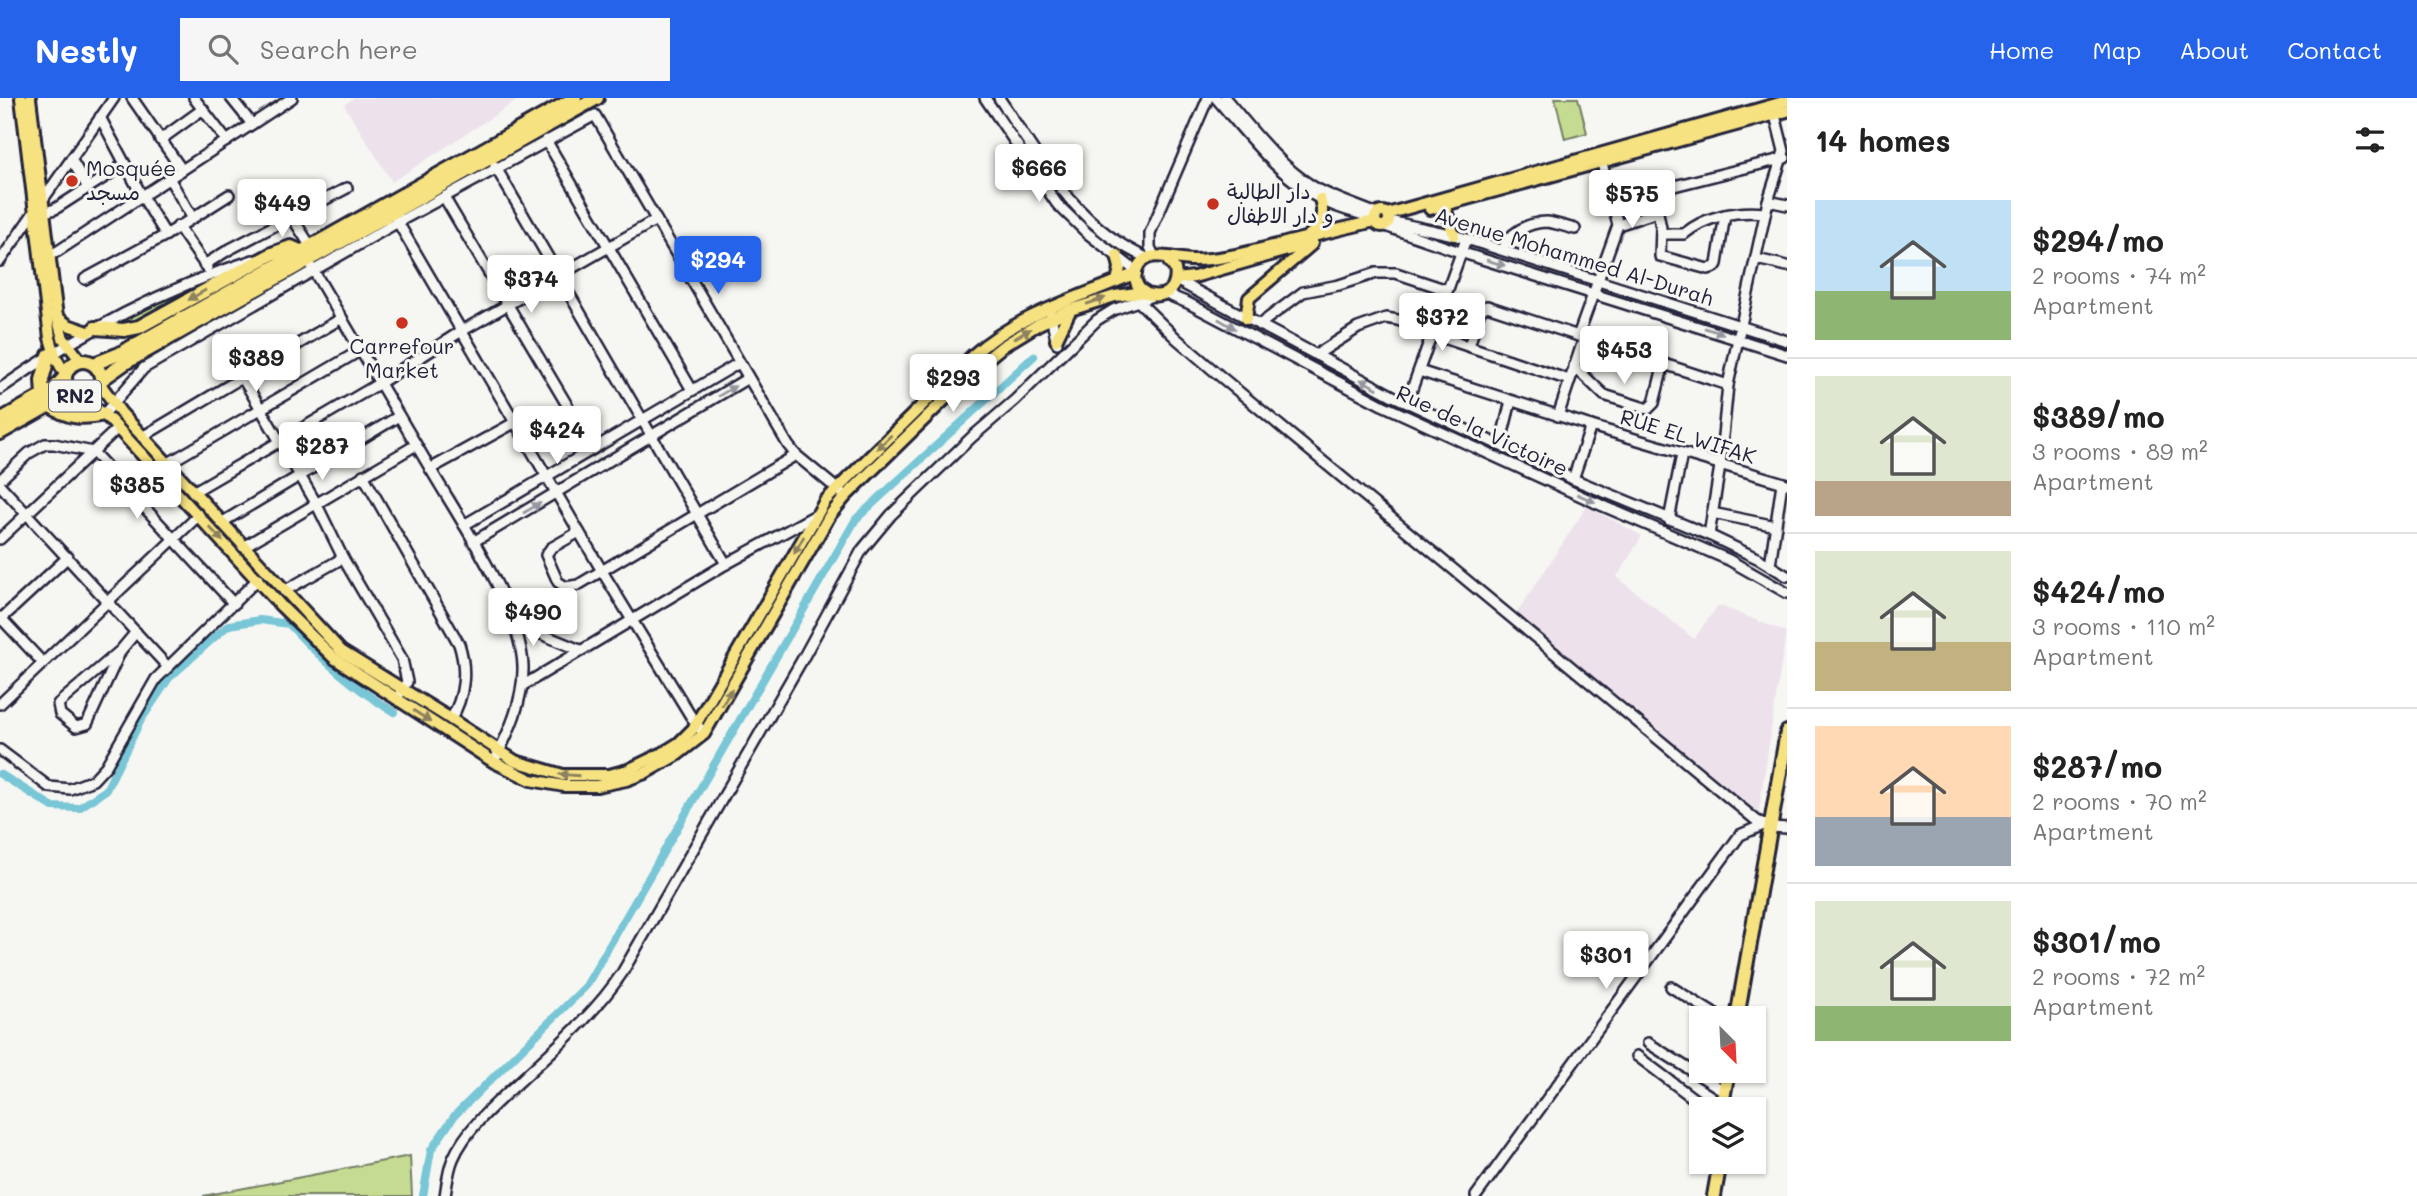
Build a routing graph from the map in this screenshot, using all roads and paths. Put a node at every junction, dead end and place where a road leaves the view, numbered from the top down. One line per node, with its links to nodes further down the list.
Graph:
1 (21, 98): 42 (main road)
2 (30, 98): 36 (main road)
3 (114, 98): 19 (street)
4 (132, 98): 21 (street)
5 (194, 98): 16 (street)
6 (231, 98): 20 (street)
7 (292, 98): 20 (street)
8 (575, 98): 63 (highway, RN2)
9 (597, 98): 26 (highway, RN2)
10 (985, 98): 62 (street)
11 (999, 98): 64 (street)
12 (1208, 98): 64 (street)
13 (1216, 98): 37 (street, Avenue Mohammed Al-Durah)
14 (1225, 98): 49 (street, Avenue Mohammed Al-Durah)
15 (1787, 101): 49 (main road)
16 (203, 109): 21 (street); 23 (street)
17 (1787, 111): 18 (main road)
18 (1775, 115): 24 (street); 27 (main road)
19 (100, 117): 25 (street); 28 (street)
20 (251, 124): 23 (street)
21 (160, 140): 29 (street)
22 (546, 140): 26 (street); 48 (street); 58 (street)
23 (227, 141): 29 (street)
24 (1784, 158): 38 (street); 41 (street)
25 (71, 159): 31 (street); 36 (street)
26 (493, 163): 35 (street); 47 (highway, RN2); 73 (street)
27 (1602, 163): 39 (main road); 50 (street)
28 (125, 164): 31 (street); 34 (street)
29 (182, 170): 30 (street)
30 (169, 178): 34 (street); 45 (street)
31 (88, 188): 42 (street)
32 (347, 188): 46 (street)
33 (229, 195): 45 (street)
34 (142, 196): 54 (street); 65 (street)
35 (444, 197): 47 (street); 82 (street)
36 (43, 199): 42 (main road)
37 (1320, 199): 49 (street, Avenue Mohammed Al-Durah); 57 (main road)
38 (1768, 201): 40 (street); 43 (street)
39 (1444, 205): 49 (main road); 55 (main road)
40 (1787, 205)
41 (1657, 208): 50 (street); 53 (street)
42 (39, 213): 65 (main road); 68 (street)
43 (1765, 213): 44 (street); 67 (street)
44 (1725, 215): 53 (street); 53 (street)
45 (191, 217): 51 (street)
46 (292, 217): 63 (street); 69 (street)
47 (395, 218): 63 (highway, RN2); 91 (street)
48 (656, 220): 58 (street); 105 (street)
49 (1382, 220): 55 (street, Avenue Mohammed Al-Durah); 57 (main road); 60 (street, Avenue Mohammed Al-Durah)
50 (1618, 225): 77 (street)
51 (178, 226): 54 (street); 69 (street)
52 (1575, 229): 59 (street)
53 (1662, 234)
54 (166, 235): 74 (street)
55 (1454, 235): 56 (street, Avenue Mohammed Al-Durah)
56 (1466, 239): 59 (street, Avenue Mohammed Al-Durah); 60 (street)
57 (1309, 240): 66 (main road); 75 (main road); 87 (main road)
58 (608, 248): 73 (street); 117 (street)
59 (1503, 250): 77 (street, Avenue Mohammed Al-Durah)
60 (1461, 252): 78 (street); 80 (street, Avenue Mohammed Al-Durah, one-way to 80)
61 (272, 254): 63 (highway); 72 (street); 90 (highway, one-way to 90)
62 (1117, 255): 71 (street); 76 (main road)
63 (309, 257): 86 (street); 104 (highway, RN2); 113 (highway, RN2); 122 (street)
64 (1150, 257): 66 (main road); 71 (main road)
65 (44, 258): 85 (main road); 101 (main road)
66 (1166, 258): 75 (main road)
67 (1756, 259): 70 (street); 89 (street)
68 (0, 261)
69 (204, 265): 72 (street)
70 (1787, 266)
71 (1136, 272): 76 (main road); 81 (main road)
72 (213, 274): 90 (street)
73 (559, 276): 82 (street); 126 (street)
74 (85, 279)
75 (1176, 279): 79 (main road); 87 (street, Rue de la Victoire)
76 (1117, 281): 84 (main road)
77 (1598, 282): 80 (street); 89 (street, Avenue Mohammed Al-Durah)
78 (1447, 290): 88 (street); 92 (street)
79 (1166, 294): 81 (main road); 178 (street, Rue de la Victoire, one-way to 178)
80 (1593, 295): 93 (street); 94 (street, Avenue Mohammed Al-Durah, one-way to 94)
81 (1144, 296): 83 (main road, one-way to 81); 100 (street); 199 (street)
82 (508, 305): 91 (street); 137 (street)
83 (1070, 310): 84 (main road); 95 (main road)
84 (1050, 313): 95 (street); 150 (main road, one-way to 150); 153 (main road, one-way to 84)
85 (57, 317): 90 (main road); 97 (main road)
86 (342, 318): 99 (street); 110 (street)
87 (1246, 319): 88 (street, Rue de la Victoire)
88 (1259, 325): 102 (street, Rue de la Victoire)
89 (1742, 327): 94 (street); 96 (street, Avenue Mohammed Al-Durah)
90 (92, 330): 97 (street)
91 (460, 332): 114 (street); 128 (street)
92 (1432, 334): 98 (street); 102 (street); 108 (street)
93 (1581, 337): 98 (street); 106 (street); 107 (street)
94 (1739, 339): 103 (street, Avenue Mohammed Al-Durah); 115 (street)
95 (1056, 340): 100 (street)
96 (1787, 341)
97 (67, 344): 101 (street); 104 (main road)
98 (1469, 346): 112 (street)
99 (361, 350): 114 (street); 123 (street)
100 (1061, 353): 212 (street)
101 (51, 354): 109 (main road); 116 (street); 119 (highway)
102 (1317, 355): 121 (street, Rue de la Victoire, one-way to 102)
103 (1787, 355)
104 (88, 362): 109 (highway, RN2); 113 (highway, RN2)
105 (739, 363): 111 (street); 117 (street)
106 (1664, 363): 107 (street); 115 (street)
107 (1574, 366): 112 (street)
108 (1419, 371): 120 (street, RUE EL WIFAK); 121 (street)
109 (64, 376): 118 (highway, RN2); 119 (highway, RN2)
110 (242, 377): 123 (street); 133 (street)
111 (748, 378): 132 (street, one-way to 111); 140 (street)
112 (1569, 380): 125 (street)
113 (101, 382): 118 (highway, RN2); 122 (main road)
114 (380, 383): 124 (street); 134 (street)
115 (1728, 385): 142 (street)
116 (0, 389)
117 (691, 390): 126 (street)
118 (79, 397): 119 (highway, RN2); 122 (main road)
119 (46, 400): 122 (highway); 127 (highway, RN2); 131 (highway, RN2)
120 (1511, 401): 125 (street, RUE EL WIFAK); 136 (street)
121 (1407, 403): 136 (street, Rue de la Victoire)
122 (108, 409): 130 (main road); 133 (main road)
123 (261, 409): 134 (street); 141 (street)
124 (399, 416): 135 (street); 144 (street)
125 (1558, 416): 129 (street, RUE EL WIFAK)
126 (642, 419): 132 (street); 137 (street)
127 (0, 420)
128 (514, 423): 143 (street); 146 (street)
129 (1591, 426): 139 (street, RUE EL WIFAK); 147 (street)
130 (118, 428): 138 (street); 159 (main road)
131 (0, 433)
132 (652, 436): 152 (street); 157 (street)
133 (142, 437): 141 (main road)
134 (280, 441): 144 (street); 151 (street)
135 (416, 445): 143 (street); 145 (street)
136 (1500, 445): 147 (street, Rue de la Victoire)
137 (593, 449): 146 (street)
138 (93, 452): 148 (street); 155 (street); 167 (street)
139 (1682, 454): 142 (street, RUE EL WIFAK); 160 (street)
140 (796, 455): 150 (street); 157 (street)
141 (167, 464): 151 (main road)
142 (1720, 466): 149 (street, RUE EL WIFAK); 156 (street)
143 (430, 469): 162 (street)
144 (300, 475): 154 (street); 161 (street)
145 (363, 475): 154 (street); 192 (street)
146 (546, 477): 152 (street); 162 (street)
147 (1573, 478): 160 (street, Rue de la Victoire)
148 (0, 483): 155 (street)
149 (1785, 484): 163 (street)
150 (836, 488): 153 (street); 158 (main road)
151 (193, 492): 161 (main road)
152 (556, 494): 164 (street); 168 (street, one-way to 152)
153 (846, 496): 193 (main road, one-way to 153)
154 (316, 503): 169 (street); 171 (street)
155 (27, 513): 166 (street); 170 (street)
156 (1712, 513): 163 (street); 165 (street)
157 (697, 514): 172 (street); 174 (street)
158 (816, 515): 172 (street); 193 (main road, one-way to 193)
159 (199, 516): 167 (street); 176 (main road, one-way to 176)
160 (1669, 520): 165 (street, Rue de la Victoire)
161 (220, 523): 169 (main road)
162 (464, 525): 168 (street)
163 (1776, 526): 173 (street)
164 (579, 531): 174 (street); 174 (street)
165 (1709, 535): 173 (street, Rue de la Victoire)
166 (0, 539)
167 (174, 540): 179 (street); 180 (street)
168 (473, 542): 181 (street)
169 (243, 547): 177 (main road)
170 (68, 557): 179 (street); 182 (street)
171 (343, 558): 177 (street); 190 (street)
172 (726, 564): 183 (street)
173 (1770, 565): 175 (street, Rue de la Victoire)
174 (602, 571): 183 (street)
175 (1787, 576)
176 (258, 579): 180 (street); 190 (main road)
177 (284, 591): 190 (main road)
178 (1787, 593)
179 (109, 602): 184 (street); 187 (street)
180 (234, 604): 188 (street)
181 (508, 608): 186 (street); 189 (street)
182 (0, 618): 187 (street)
183 (632, 620): 186 (street); 193 (street)
184 (136, 632): 185 (street); 188 (street)
185 (121, 650): 185 (street)
186 (580, 650): 189 (street)
187 (43, 663): 191 (street)
188 (167, 666): 195 (street)
189 (522, 686): 196 (street)
190 (399, 694): 192 (main road); 196 (main road, one-way to 196)
191 (0, 704)
192 (451, 719): 196 (main road)
193 (701, 729): 196 (main road)
194 (1787, 732): 197 (highway)
195 (0, 750)
196 (497, 757)
197 (1784, 762): 199 (highway)
198 (1787, 779): 199 (highway)
199 (1775, 827): 202 (highway); 203 (highway); 213 (street)
200 (1671, 987): 201 (street)
201 (1702, 1006)
202 (1739, 1006)
203 (1747, 1006)
204 (1648, 1043): 207 (street)
205 (1637, 1056): 208 (street)
206 (1728, 1083): 207 (highway)
207 (1724, 1091): 209 (highway)
208 (1692, 1097)
209 (1723, 1097)
210 (1710, 1174): 214 (highway)
211 (1718, 1174): 215 (highway)
212 (445, 1196)
213 (1476, 1196)
214 (1706, 1196)
215 (1714, 1196)

